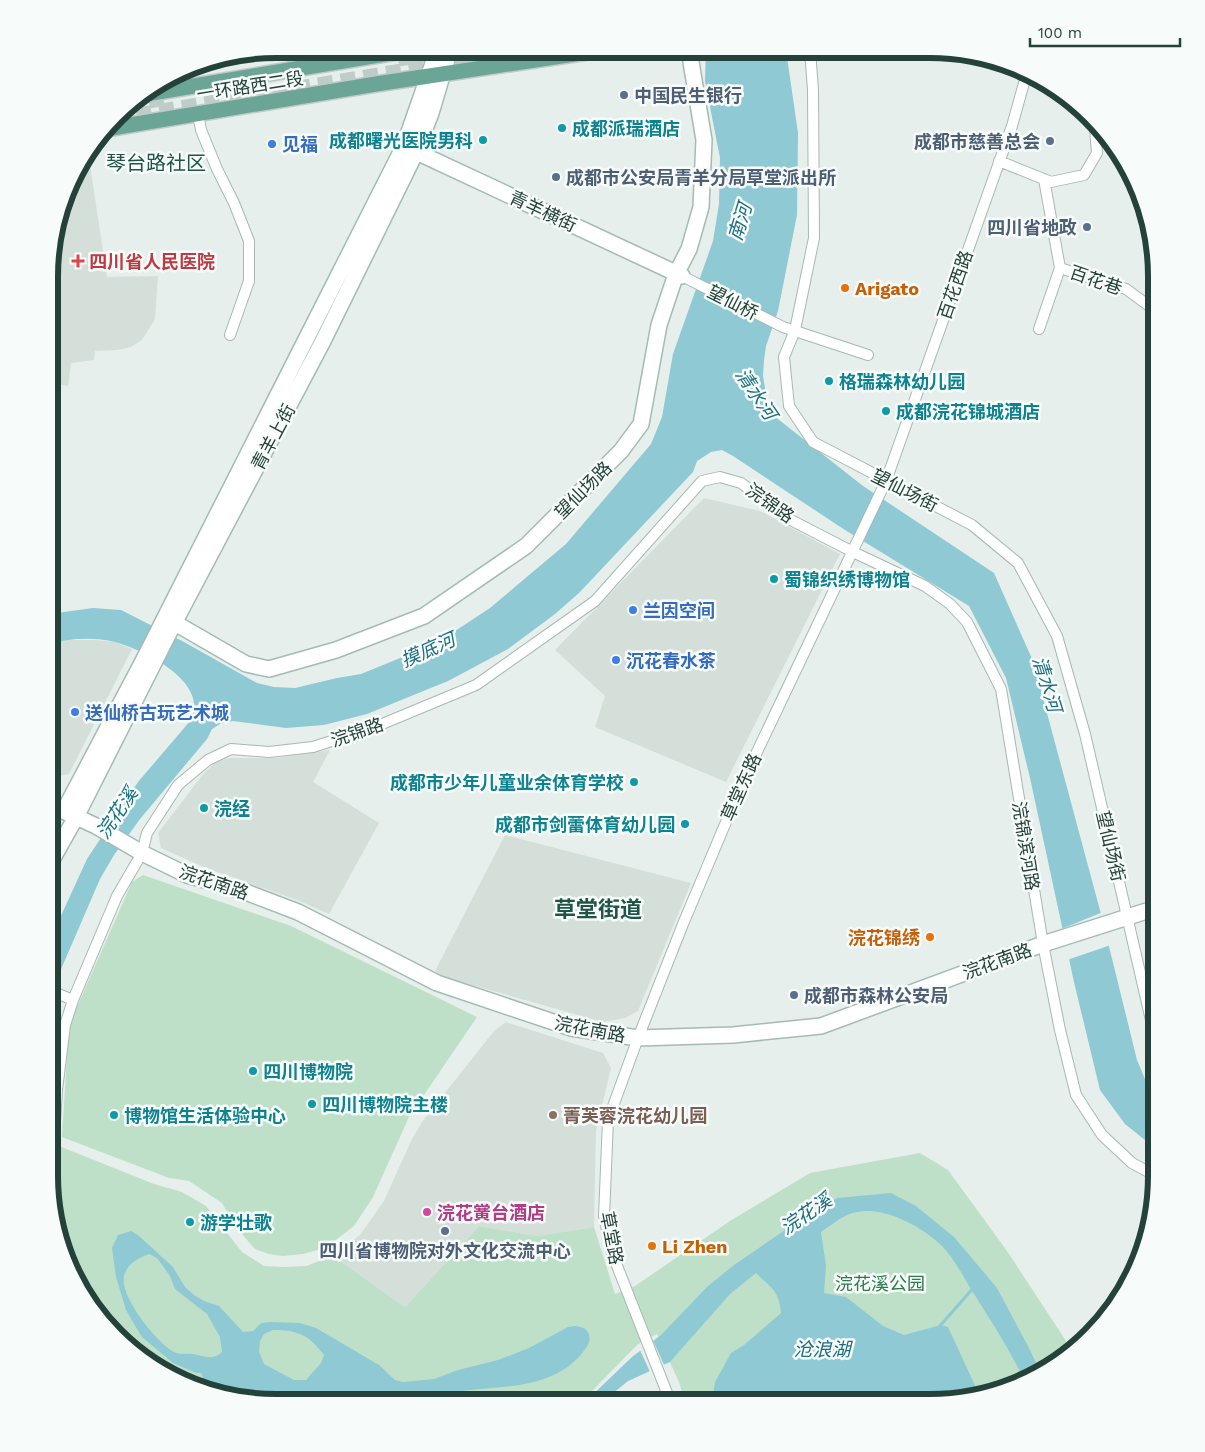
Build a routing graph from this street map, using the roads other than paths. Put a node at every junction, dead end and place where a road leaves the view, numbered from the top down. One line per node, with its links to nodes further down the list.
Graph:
1 (361, 58): 9 (main road, 一环路西二段)
2 (437, 58): 7 (street, 青羊上街)
3 (445, 58): 7 (street, 青羊上街)
4 (548, 58): 7 (main road, 一环路西二段)
5 (690, 58): 17 (street, 望仙场路)
6 (811, 58): 20 (street, 望仙场街)
7 (436, 75): 10 (main road, 一环路西二段); 13 (street, 青羊上街)
8 (1025, 80): 14 (street, 百花西路)
9 (157, 92)
10 (198, 114): 11 (main road, 一环路西二段); 21 (street)
11 (116, 127)
12 (1096, 135): 15 (street)
13 (410, 149): 17 (street, 青羊横街); 26 (street, 青羊上街)
14 (999, 161): 15 (street); 23 (street, 百花西路)
15 (1044, 179): 16 (street, 百花巷)
16 (1060, 268): 18 (street, 百花巷); 19 (street)
17 (679, 275): 20 (street, 望仙桥); 26 (street, 望仙场路)
18 (1148, 305)
19 (1039, 329)
20 (795, 330): 22 (street, 望仙桥); 23 (street, 望仙场街)
21 (230, 334)
22 (868, 355)
23 (886, 481): 24 (street, 百花西路); 32 (street, 望仙场街)
24 (858, 542): 25 (street, 草堂东路)
25 (853, 552): 30 (street, 浣锦路); 33 (street, 浣锦滨河路); 37 (street, 草堂东路)
26 (170, 624): 28 (street, 青羊上街)
27 (58, 808): 28 (street, 浣花南路)
28 (70, 814): 29 (street, 青羊上街); 30 (street, 浣花南路)
29 (58, 843)
30 (142, 853): 35 (street, 浣锦路); 37 (street, 浣花南路)
31 (1148, 910): 32 (street, 浣花南路)
32 (1128, 916): 33 (street, 浣花南路); 36 (street, 望仙场街)
33 (1050, 942): 37 (street, 浣花南路); 39 (street, 浣锦滨河路)
34 (58, 994): 35 (street)
35 (73, 1000): 38 (street, 浣锦路)
36 (1148, 1006)
37 (638, 1038): 40 (street, 草堂路)
38 (58, 1081)
39 (1148, 1172)
40 (668, 1394)

